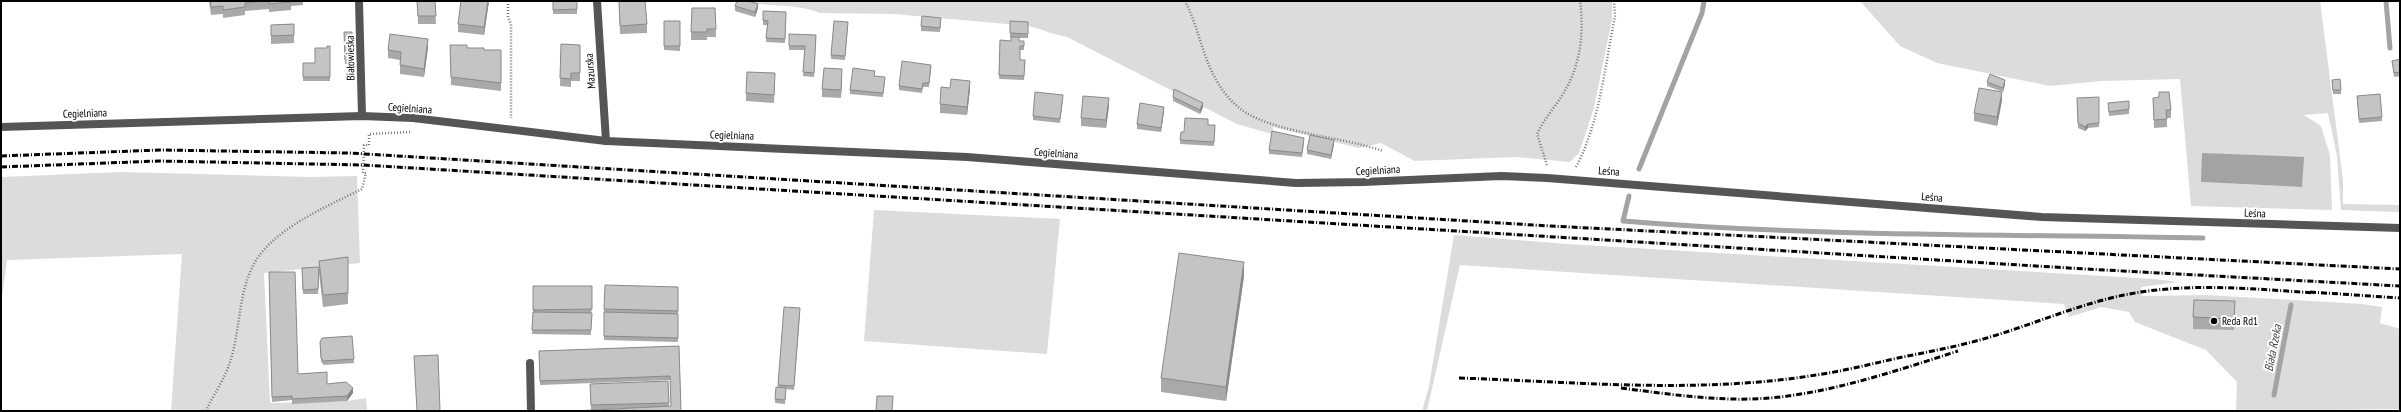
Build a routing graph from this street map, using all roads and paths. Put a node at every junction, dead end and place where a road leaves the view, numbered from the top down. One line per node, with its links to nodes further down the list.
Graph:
1 (359, 1): 7 (street, Białowieska)
2 (508, 1): 8 (path)
3 (597, 1): 11 (street, Mazurska)
4 (1185, 1): 12 (path)
5 (1580, 1): 13 (path)
6 (1614, 1): 14 (path)
7 (362, 116): 9 (street, Cegielniana); 11 (street, Cegielniana)
8 (511, 118)
9 (1, 126)
10 (410, 132): 18 (path)
11 (606, 141): 15 (street, Cegielniana)
12 (1383, 151)
13 (1548, 166)
14 (1576, 168)
15 (1463, 177): 16 (street, Leśna)
16 (2400, 228)
17 (530, 363): 19 (street)
18 (206, 411)
19 (531, 411)

